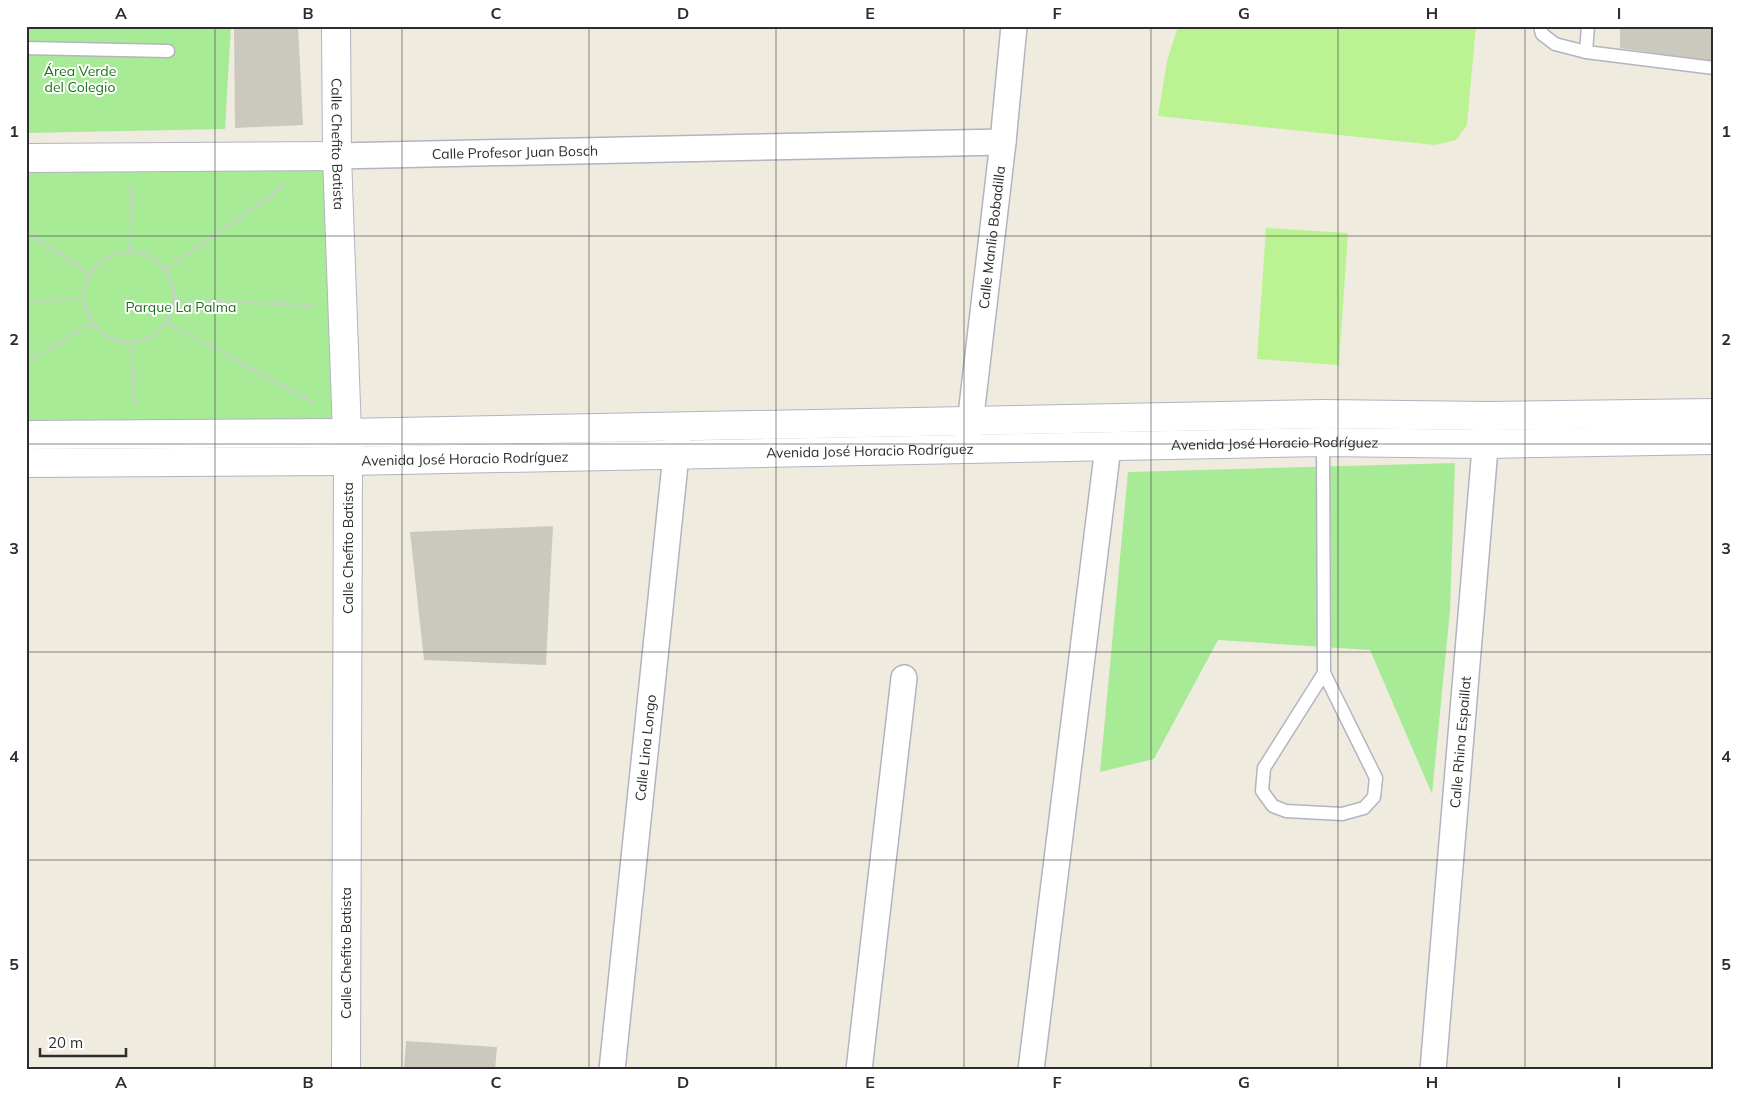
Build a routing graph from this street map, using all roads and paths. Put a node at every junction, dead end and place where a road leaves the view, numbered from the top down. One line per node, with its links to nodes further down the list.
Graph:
1 (336, 26): 10 (street, Calle Chefito Batista)
2 (1014, 26): 9 (street, Calle Manlio Bobadilla)
3 (1540, 26): 7 (lane)
4 (1588, 26): 7 (lane)
5 (26, 48): 6 (lane)
6 (168, 51)
7 (1586, 52): 8 (lane)
8 (1714, 68)
9 (1003, 142): 10 (street, Calle Profesor Juan Bosch); 30 (street, Calle Manlio Bobadilla)
10 (336, 156): 11 (street, Calle Profesor Juan Bosch); 32 (street, Calle Chefito Batista)
11 (26, 158)
12 (132, 175): 15 (path)
13 (287, 184): 16 (path)
14 (26, 232): 17 (path)
15 (130, 252): 16 (path); 17 (path)
16 (165, 270): 19 (path)
17 (90, 274): 18 (path)
18 (84, 298): 20 (path); 22 (path)
19 (174, 300): 21 (path); 23 (path)
20 (26, 302)
21 (323, 305)
22 (93, 322): 24 (path); 25 (path)
23 (166, 322): 24 (path); 26 (path)
24 (132, 341): 28 (path)
25 (26, 364)
26 (317, 405)
27 (1714, 413): 29 (street, Avenida José Horacio Rodríguez)
28 (134, 414)
29 (1487, 416): 30 (street, Avenida José Horacio Rodríguez); 36 (street, Calle Rhina Espaillat)
30 (970, 420): 31 (street, Avenida José Horacio Rodríguez); 38 (street, Calle Manlio Bobadilla)
31 (679, 426): 32 (street, Avenida José Horacio Rodríguez); 39 (street, Calle Lina Longo)
32 (346, 433): 33 (street, Avenida José Horacio Rodríguez); 40 (street, Calle Chefito Batista)
33 (26, 435)
34 (1714, 440): 36 (street, Avenida José Horacio Rodríguez)
35 (1323, 442): 36 (street, Avenida José Horacio Rodríguez); 37 (street, Avenida José Horacio Rodríguez); 42 (lane)
36 (1485, 444): 48 (street, Calle Rhina Espaillat)
37 (1108, 447): 38 (street, Avenida José Horacio Rodríguez); 47 (street)
38 (967, 448): 39 (street, Avenida José Horacio Rodríguez)
39 (676, 453): 40 (street, Avenida José Horacio Rodríguez); 45 (street, Calle Lina Longo)
40 (348, 461): 41 (street, Avenida José Horacio Rodríguez); 44 (street, Calle Chefito Batista)
41 (26, 463)
42 (1324, 672): 42 (lane)
43 (904, 678): 46 (street)
44 (346, 1070)
45 (612, 1070)
46 (859, 1070)
47 (1031, 1070)
48 (1434, 1070)

